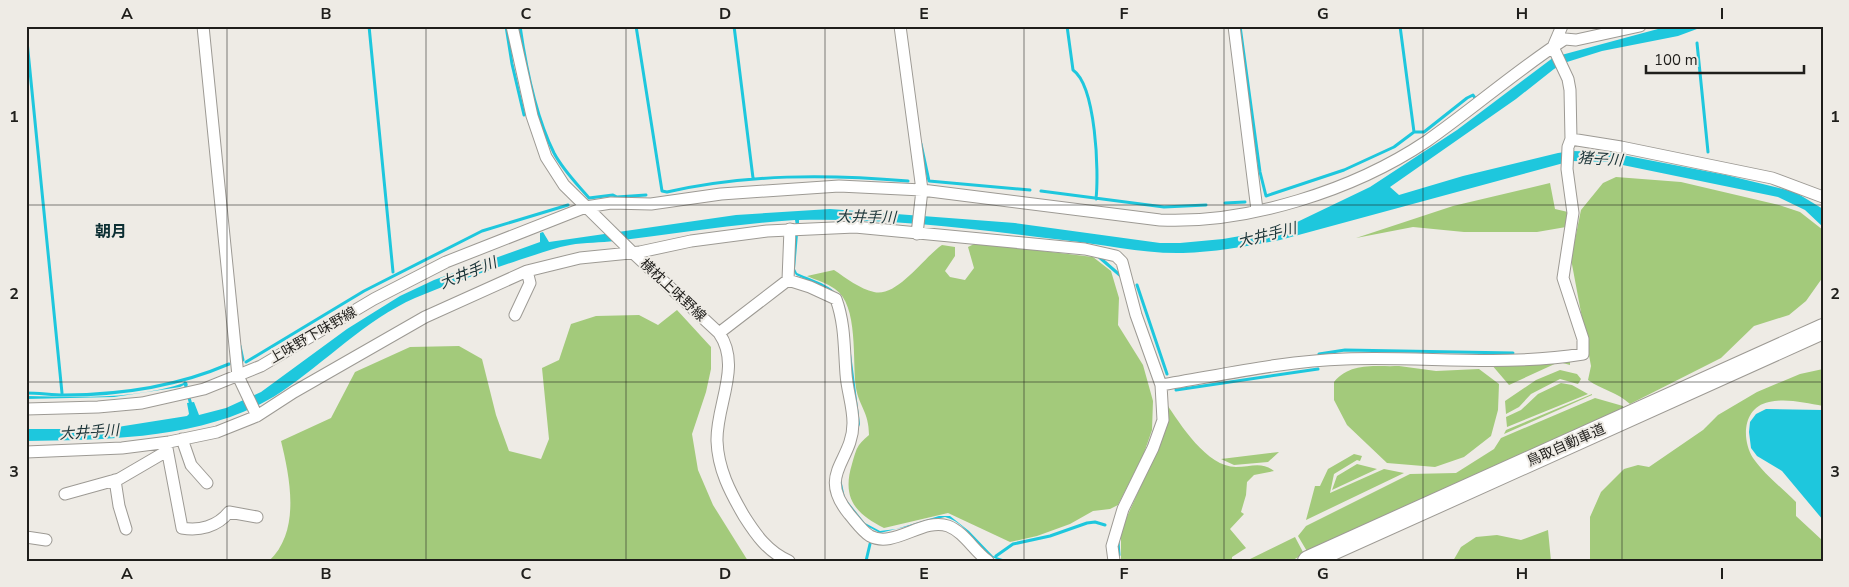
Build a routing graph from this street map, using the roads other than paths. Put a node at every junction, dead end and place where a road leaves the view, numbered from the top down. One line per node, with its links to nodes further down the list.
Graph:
1 (203, 26): 22 (street)
2 (512, 26): 11 (street, 横枕上味野線)
3 (900, 26): 9 (street)
4 (1234, 26): 12 (street)
5 (1562, 26): 7 (street)
6 (1640, 26): 7 (street)
7 (1553, 47): 8 (street); 12 (street, 上味野下味野線)
8 (1571, 140): 10 (street); 23 (street)
9 (922, 190): 11 (street, 上味野下味野線); 12 (street, 上味野下味野線); 14 (street)
10 (1823, 197)
11 (586, 207): 15 (street, 横枕上味野線); 22 (street, 上味野下味野線)
12 (1257, 210)
13 (790, 229): 14 (street); 15 (street); 17 (street)
14 (917, 234): 23 (street)
15 (632, 252): 16 (street); 20 (street, 横枕上味野線)
16 (527, 271): 18 (street); 25 (street)
17 (788, 280): 20 (street); 37 (street)
18 (515, 315)
19 (1823, 329): 39 (highway, 鳥取自動車道)
20 (719, 332): 36 (street, 横枕上味野線)
21 (1823, 338): 40 (highway, 鳥取自動車道)
22 (238, 376): 24 (street, 上味野下味野線); 25 (street)
23 (1161, 385): 38 (street)
24 (26, 409)
25 (257, 416): 26 (street)
26 (182, 439): 27 (street); 30 (street)
27 (166, 447): 28 (street); 29 (street); 32 (street)
28 (26, 452)
29 (115, 480): 31 (street); 33 (street)
30 (207, 483)
31 (65, 494)
32 (257, 517)
33 (126, 529)
34 (26, 537): 35 (street)
35 (46, 540)
36 (789, 561)
37 (988, 561)
38 (1114, 561)
39 (1308, 561)
40 (1328, 561)

